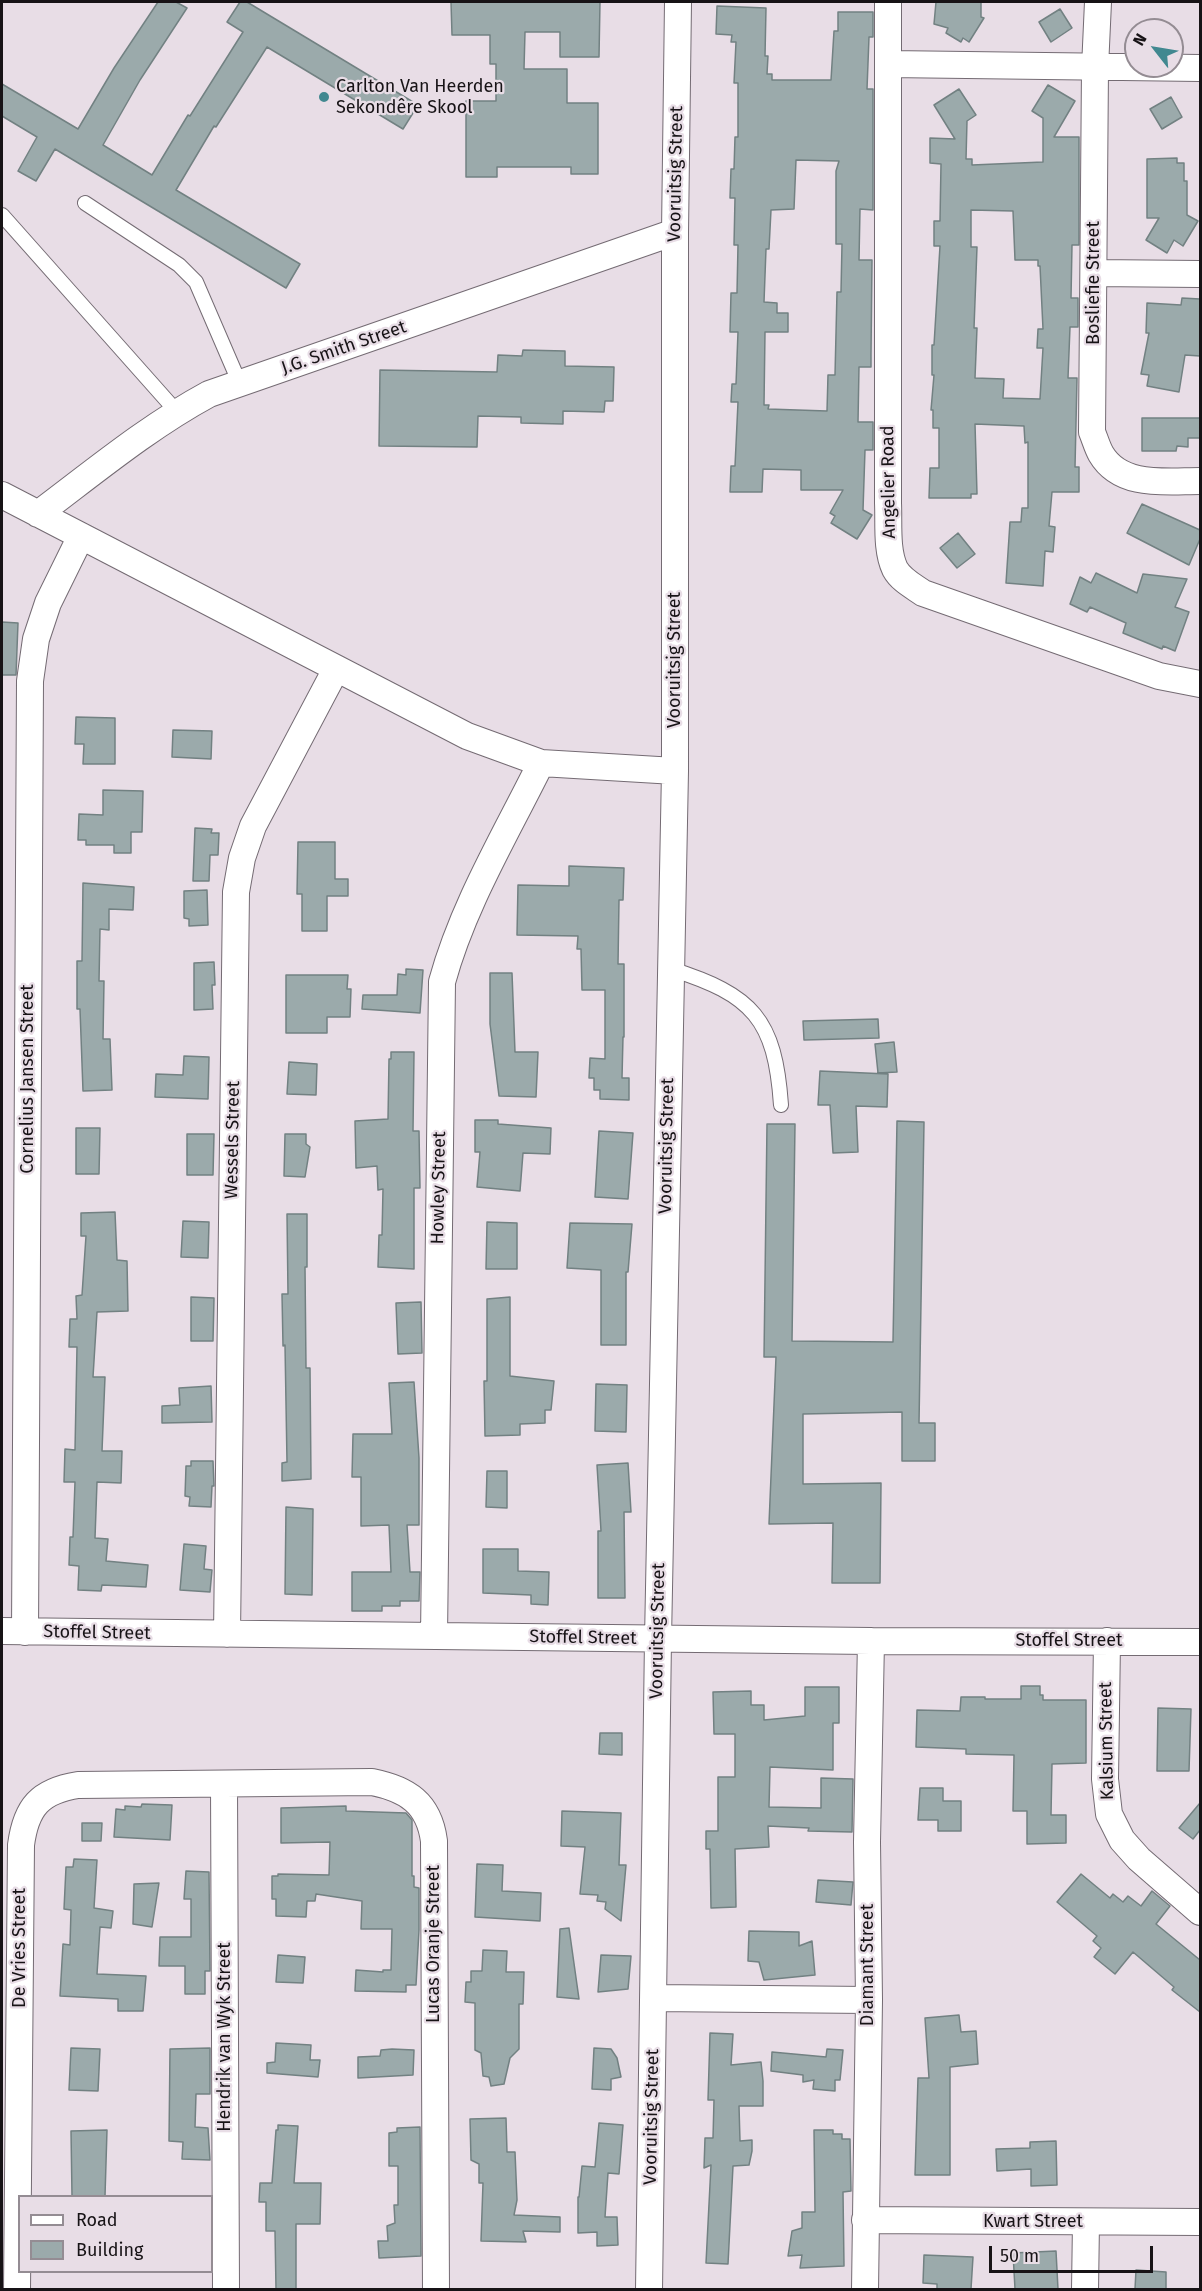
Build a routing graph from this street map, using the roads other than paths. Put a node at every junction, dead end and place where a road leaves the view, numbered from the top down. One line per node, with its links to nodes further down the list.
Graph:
1 (678, 2): 9 (street, Vooruitsig Street)
2 (888, 2): 4 (street, Angelier Road)
3 (1098, 2): 5 (street, Bosliefie Street)
4 (888, 64): 5 (street); 19 (street, Angelier Road)
5 (1095, 68): 6 (street); 10 (street, Bosliefie Street)
6 (1200, 68)
7 (86, 203): 12 (lane)
8 (2, 215): 13 (lane)
9 (675, 232): 12 (street, J.G. Smith Street); 21 (street, Vooruitsig Street)
10 (1094, 273): 11 (street); 14 (street, Bosliefie Street)
11 (1200, 274)
12 (240, 384): 13 (street, J.G. Smith Street)
13 (177, 412): 16 (street, J.G. Smith Street)
14 (1200, 482)
15 (2, 495): 16 (street)
16 (38, 514): 17 (street)
17 (81, 536): 18 (street); 24 (street, Cornelius Jansen Street)
18 (336, 669): 20 (street); 25 (street, Wessels Street)
19 (1200, 684)
20 (541, 763): 21 (street); 26 (street, Howley Street)
21 (675, 771): 22 (street, Vooruitsig Street)
22 (671, 969): 23 (lane); 27 (street, Vooruitsig Street)
23 (781, 1105)
24 (13, 1632): 25 (street, Stoffel Street)
25 (227, 1634): 26 (street, Stoffel Street)
26 (434, 1636): 27 (street, Stoffel Street)
27 (658, 1639): 28 (street, Stoffel Street); 33 (street, Vooruitsig Street)
28 (871, 1641): 29 (street, Stoffel Street); 34 (street, Diamant Street)
29 (1107, 1641): 30 (street, Stoffel Street); 32 (street, Kalsium Street)
30 (1200, 1642)
31 (224, 1784): 38 (street, De Vries Street); 40 (street, Hendrik van Wyk Street); 41 (street, Lucas Oranje Street)
32 (1200, 1912)
33 (654, 1998): 34 (street); 42 (street, Vooruitsig Street)
34 (869, 2000): 35 (street, Diamant Street)
35 (865, 2220): 36 (street, Kwart Street); 43 (street, Diamant Street)
36 (1086, 2222): 37 (street, Kwart Street); 44 (street)
37 (1200, 2222)
38 (10, 2236): 39 (street, De Vries Street)
39 (17, 2289)
40 (226, 2289)
41 (436, 2289)
42 (649, 2289)
43 (865, 2289)
44 (1085, 2289)

